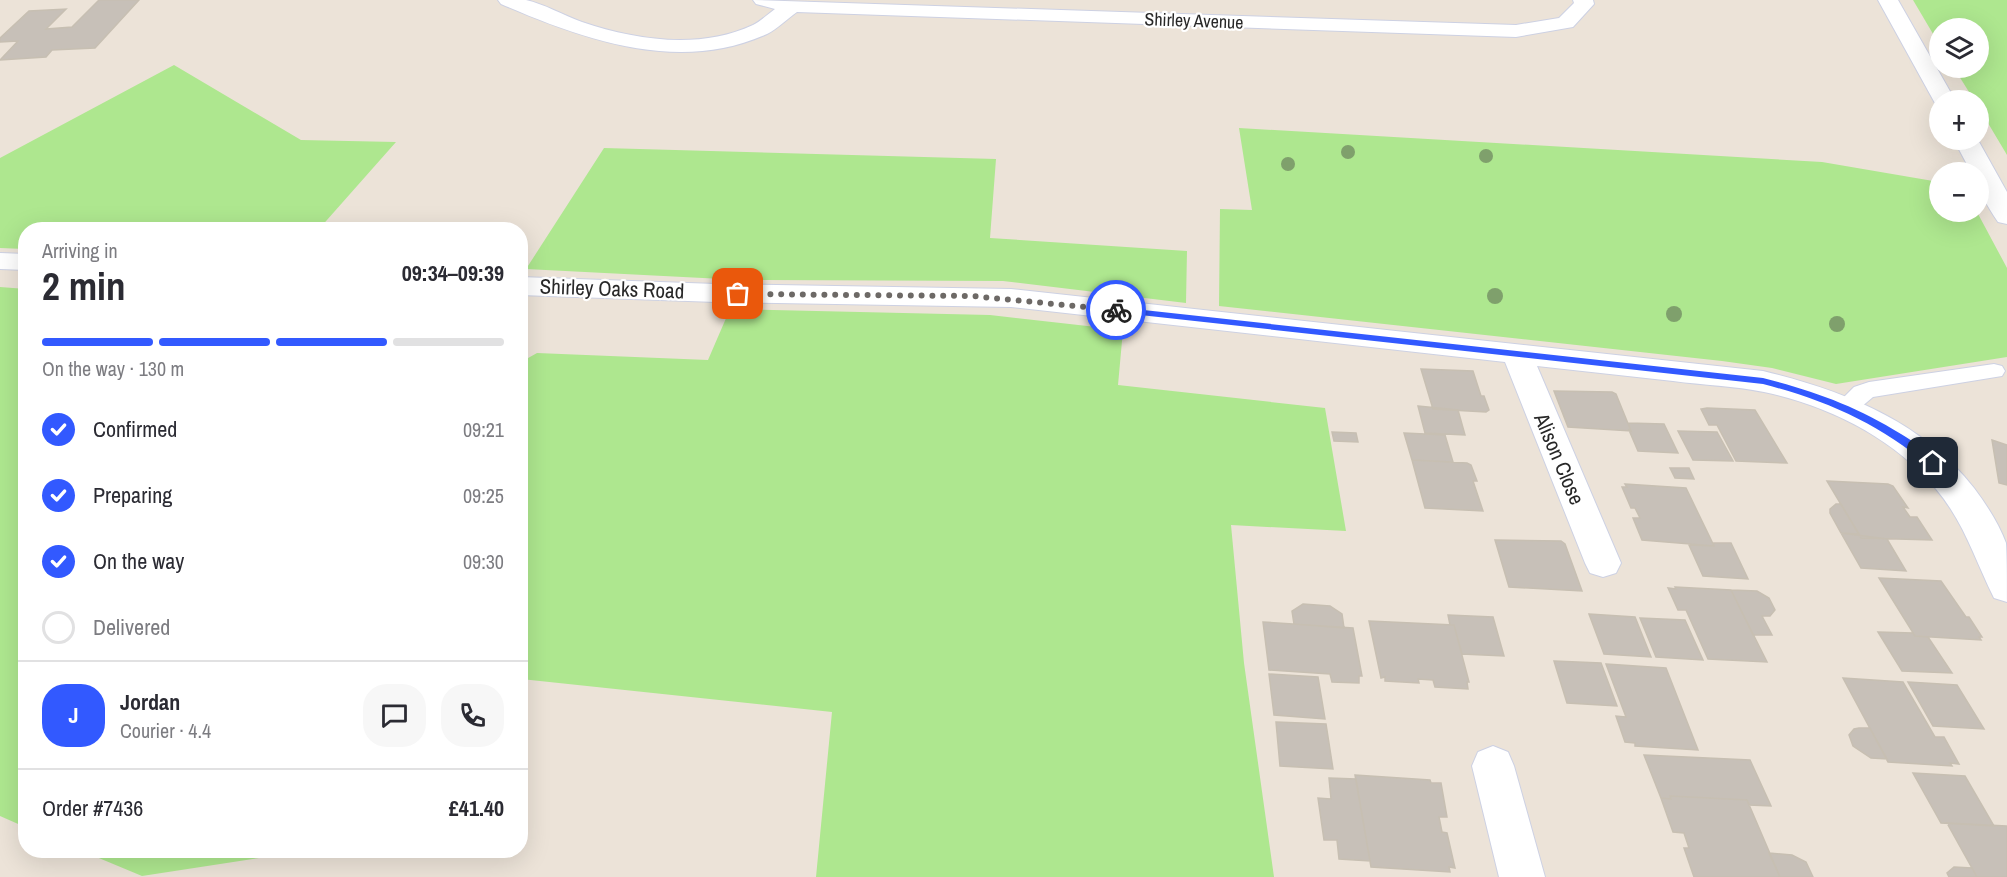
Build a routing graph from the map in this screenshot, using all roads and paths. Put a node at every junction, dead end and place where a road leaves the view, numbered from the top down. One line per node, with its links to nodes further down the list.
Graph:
1 (508, 0): 5 (street)
2 (763, 0): 5 (street, Shirley Avenue)
3 (1584, 0): 5 (street, Shirley Avenue)
4 (1888, 0): 6 (street)
5 (792, 6)
6 (1938, 90)
7 (1971, 150): 8 (street)
8 (2007, 216)
9 (0, 261): 10 (street)
10 (18, 262)
11 (528, 286): 12 (street, Shirley Oaks Road)
12 (1518, 354): 14 (street, Shirley Oaks Road); 15 (street, Alison Close)
13 (1994, 372): 14 (lane)
14 (1846, 407): 16 (street, Shirley Oaks Road)
15 (1603, 563)
16 (2007, 587)
17 (1493, 766): 18 (street)
18 (1522, 877)

